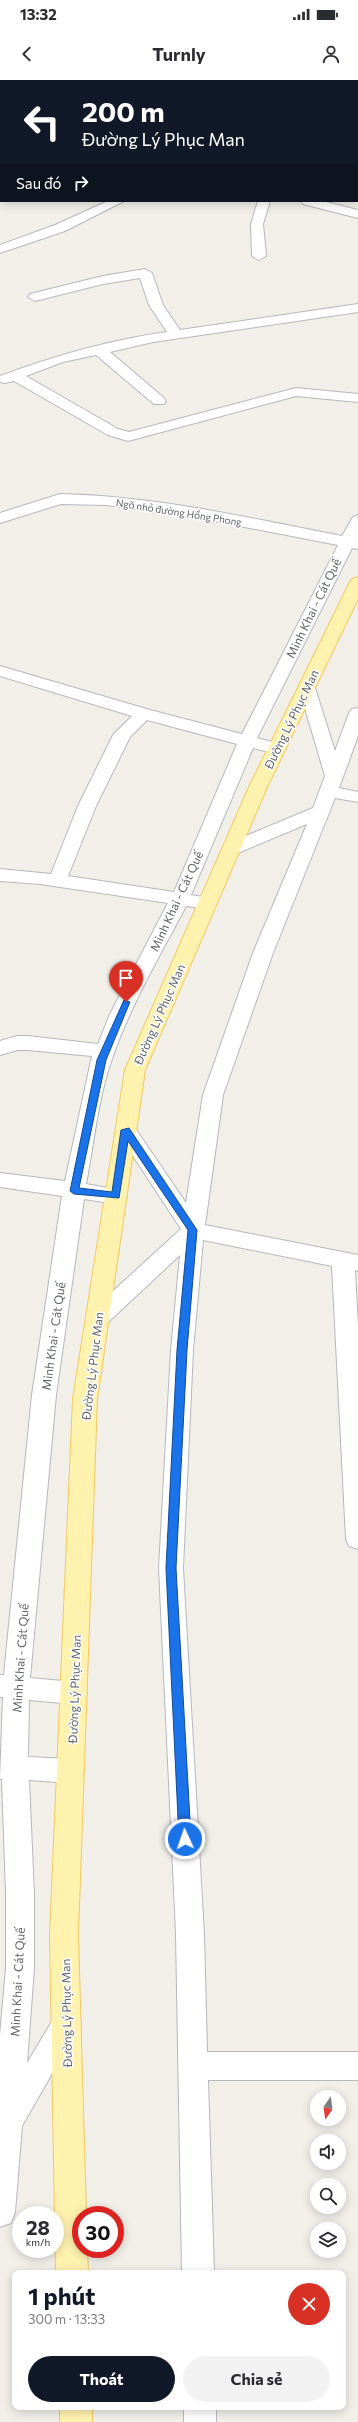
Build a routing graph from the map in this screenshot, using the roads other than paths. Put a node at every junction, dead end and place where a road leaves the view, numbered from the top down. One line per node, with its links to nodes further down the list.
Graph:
1 (116, 202): 5 (street)
2 (264, 202): 6 (street)
3 (311, 202): 4 (street)
4 (358, 214)
5 (0, 249)
6 (259, 256)
7 (35, 297): 9 (street)
8 (358, 308): 9 (street)
9 (176, 335): 10 (street)
10 (98, 349): 11 (street); 14 (street)
11 (14, 375): 12 (street); 13 (street)
12 (0, 381)
13 (358, 398)
14 (159, 401)
15 (0, 518): 17 (street, Ngõ nhỏ đường Hồng Phong)
16 (358, 520): 17 (street, Minh Khai - Cát Quế)
17 (352, 543): 23 (street, Minh Khai - Cát Quế)
18 (358, 582): 20 (main road, Đường Lý Phục Man)
19 (0, 671): 22 (street)
20 (307, 688): 24 (main road, Đường Lý Phục Man); 25 (street)
21 (358, 713): 25 (street)
22 (144, 714): 23 (street); 30 (street)
23 (247, 741): 24 (street); 31 (street, Minh Khai - Cát Quế)
24 (277, 749): 28 (main road, Đường Lý Phục Man)
25 (331, 784): 26 (street); 27 (street)
26 (358, 797)
27 (321, 811): 28 (street); 39 (street)
28 (232, 849): 32 (main road, Đường Lý Phục Man)
29 (0, 875): 30 (street)
30 (57, 881): 31 (street)
31 (180, 899): 32 (street); 34 (street, Minh Khai - Cát Quế)
32 (208, 903): 35 (main road, Đường Lý Phục Man)
33 (0, 1048): 34 (street)
34 (105, 1050): 37 (street, Minh Khai - Cát Quế)
35 (126, 1130): 38 (main road, Đường Lý Phục Man); 39 (street)
36 (0, 1180): 37 (street)
37 (74, 1191): 38 (street); 43 (street, Minh Khai - Cát Quế)
38 (116, 1196): 41 (main road, Đường Lý Phục Man)
39 (193, 1230): 40 (street); 41 (street); 48 (street)
40 (350, 1261): 42 (street)
41 (97, 1319): 44 (main road, Đường Lý Phục Man)
42 (358, 1540)
43 (8, 1687): 44 (street); 45 (street, Minh Khai - Cát Quế)
44 (74, 1693): 46 (main road, Đường Lý Phục Man)
45 (7, 1767): 46 (street); 50 (street, Minh Khai - Cát Quế)
46 (71, 1771): 47 (main road, Đường Lý Phục Man)
47 (67, 2023): 50 (street); 52 (main road, Đường Lý Phục Man)
48 (193, 2066): 49 (street); 53 (street)
49 (358, 2066)
50 (6, 2125): 51 (street, Minh Khai - Cát Quế)
51 (0, 2212)
52 (72, 2270)
53 (198, 2270)
54 (76, 2410): 56 (main road)
55 (200, 2410): 57 (street)
56 (76, 2422)
57 (200, 2422)

